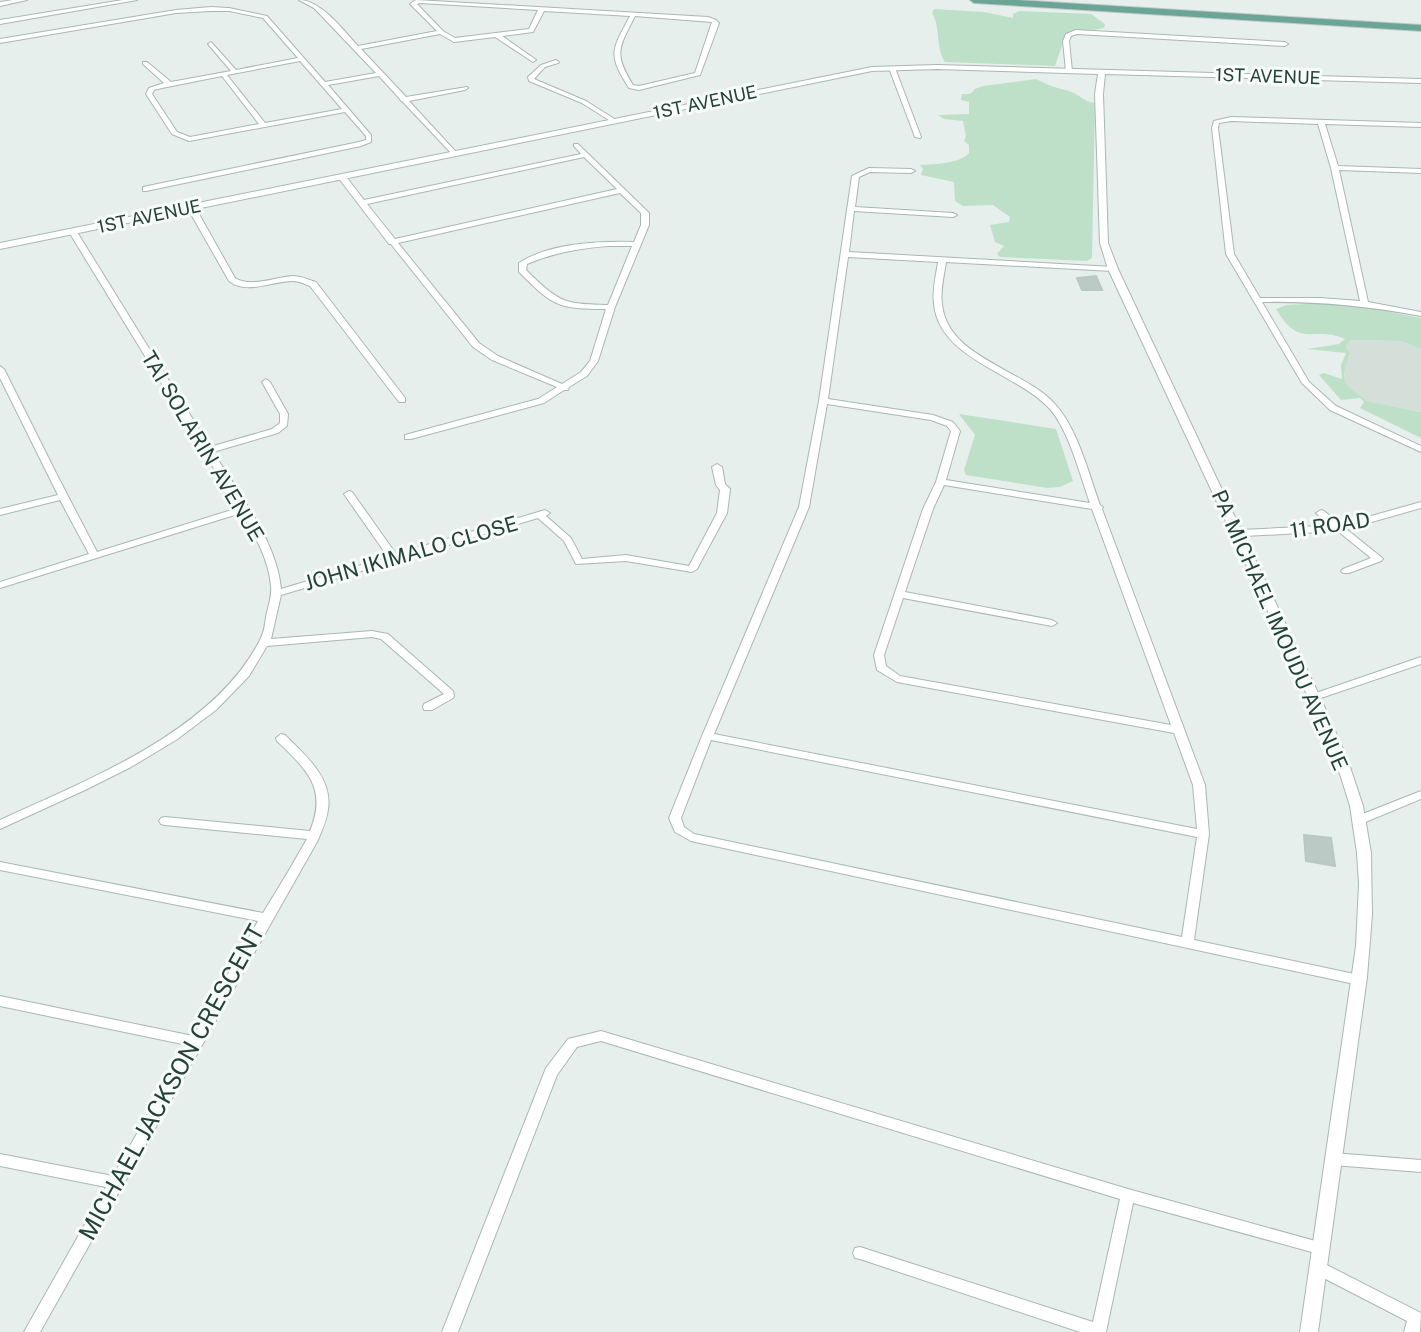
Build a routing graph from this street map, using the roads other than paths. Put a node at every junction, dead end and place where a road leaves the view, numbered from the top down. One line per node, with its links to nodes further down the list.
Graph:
1 (24, 0): 7 (street)
2 (134, 0): 8 (street)
3 (302, 0): 19 (street)
4 (405, 0): 6 (street)
5 (974, 0): 13 (main road)
6 (414, 2): 9 (street); 14 (street)
7 (0, 4)
8 (79, 9): 11 (street); 12 (street)
9 (542, 9): 10 (street); 15 (street)
10 (633, 15): 10 (street)
11 (0, 22)
12 (95, 25): 16 (street); 20 (street)
13 (1421, 28)
14 (441, 32): 15 (street); 19 (street)
15 (495, 34): 21 (street)
16 (0, 41)
17 (211, 44): 26 (street)
18 (1284, 44): 25 (street)
19 (357, 48): 29 (street)
20 (303, 59): 26 (street); 32 (street)
21 (533, 60)
22 (556, 62): 36 (street)
23 (145, 63): 31 (street)
24 (892, 68): 25 (street, 1ST AVENUE); 36 (street, 1ST AVENUE); 40 (street)
25 (1069, 71): 27 (street, 1ST AVENUE)
26 (235, 72): 28 (street)
27 (1102, 72): 30 (street, 1ST AVENUE); 60 (street, PA MICHAEL IMOUDU AVENUE)
28 (223, 74): 31 (street); 38 (street)
29 (379, 74): 32 (street); 34 (street)
30 (1421, 81)
31 (169, 84): 38 (street)
32 (325, 84): 35 (street)
33 (465, 88): 34 (street)
34 (403, 100): 42 (street)
35 (347, 110): 38 (street); 48 (street)
36 (614, 121): 42 (street, 1ST AVENUE)
37 (1321, 121): 39 (street); 44 (street); 61 (street)
38 (264, 125)
39 (1421, 125)
40 (918, 137)
41 (576, 145): 43 (street)
42 (454, 153): 47 (street, 1ST AVENUE)
43 (585, 155): 49 (street); 50 (street)
44 (1335, 168): 46 (street); 62 (street)
45 (911, 171): 52 (street)
46 (1421, 171)
47 (341, 176): 50 (street); 51 (street, 1ST AVENUE)
48 (146, 189)
49 (623, 190): 55 (street); 56 (street)
50 (361, 203): 55 (street)
51 (191, 207): 54 (street, 1ST AVENUE); 70 (street)
52 (851, 209): 53 (street); 58 (street)
53 (953, 215)
54 (73, 232): 57 (street, 1ST AVENUE); 74 (street, TAI SOLARIN AVENUE)
55 (392, 242): 68 (street)
56 (637, 244): 63 (street); 63 (street)
57 (0, 246)
58 (844, 254): 59 (street); 71 (street)
59 (942, 260): 60 (street); 80 (street)
60 (1113, 269): 85 (street, PA MICHAEL IMOUDU AVENUE)
61 (1256, 300): 62 (street); 73 (street)
62 (1364, 302): 64 (street)
63 (611, 307): 68 (street)
64 (1421, 314)
65 (0, 369): 67 (street)
66 (266, 382): 74 (street)
67 (10, 388): 69 (street); 78 (street)
68 (565, 388): 72 (street)
69 (0, 391)
70 (402, 400)
71 (823, 401): 76 (street); 98 (street)
72 (408, 437)
73 (1421, 449)
74 (208, 451): 81 (street, TAI SOLARIN AVENUE)
75 (717, 467): 87 (street, JOHN IKIMALO CLOSE)
76 (941, 482): 80 (street); 91 (street)
77 (349, 494): 87 (street)
78 (63, 496): 82 (street); 86 (street)
79 (1421, 505): 84 (street, 11 ROAD)
80 (1098, 507): 97 (street)
81 (244, 509): 86 (street); 90 (street, TAI SOLARIN AVENUE)
82 (0, 512)
83 (1321, 513): 84 (street)
84 (1340, 528): 85 (street, 11 ROAD); 88 (street)
85 (1238, 533): 95 (street, PA MICHAEL IMOUDU AVENUE)
86 (94, 555): 89 (street)
87 (394, 558): 90 (street, JOHN IKIMALO CLOSE)
88 (1346, 571)
89 (0, 584)
90 (276, 593): 93 (street, TAI SOLARIN AVENUE)
91 (899, 594): 92 (street); 97 (street)
92 (1052, 622)
93 (265, 643): 96 (street); 103 (street, TAI SOLARIN AVENUE)
94 (1421, 660): 95 (street)
95 (1314, 697): 101 (street, PA MICHAEL IMOUDU AVENUE)
96 (428, 707)
97 (1178, 730): 104 (street)
98 (707, 736): 104 (street); 108 (street)
99 (281, 738): 105 (street)
100 (1421, 795): 101 (street)
101 (1359, 820): 109 (street, PA MICHAEL IMOUDU AVENUE)
102 (165, 821): 105 (street)
103 (0, 825)
104 (1203, 834): 108 (street)
105 (313, 835): 107 (street)
106 (0, 866): 107 (street, MICHAEL JACKSON CRESCENT)
107 (266, 918): 111 (street, MICHAEL JACKSON CRESCENT)
108 (1188, 942): 109 (street)
109 (1359, 980): 112 (street, PA MICHAEL IMOUDU AVENUE)
110 (0, 1001): 111 (street)
111 (197, 1042): 115 (street, MICHAEL JACKSON CRESCENT)
112 (1333, 1159): 114 (street); 117 (street, PA MICHAEL IMOUDU AVENUE)
113 (0, 1160): 115 (street)
114 (1421, 1166)
115 (116, 1183): 122 (street, MICHAEL JACKSON CRESCENT)
116 (1128, 1195): 117 (street); 121 (street); 123 (street)
117 (1320, 1248): 119 (street, PA MICHAEL IMOUDU AVENUE)
118 (860, 1253): 121 (street)
119 (1317, 1267): 120 (street); 124 (street, PA MICHAEL IMOUDU AVENUE)
120 (1416, 1324)
121 (1098, 1331)
122 (32, 1332)
123 (450, 1332)
124 (1309, 1332)

